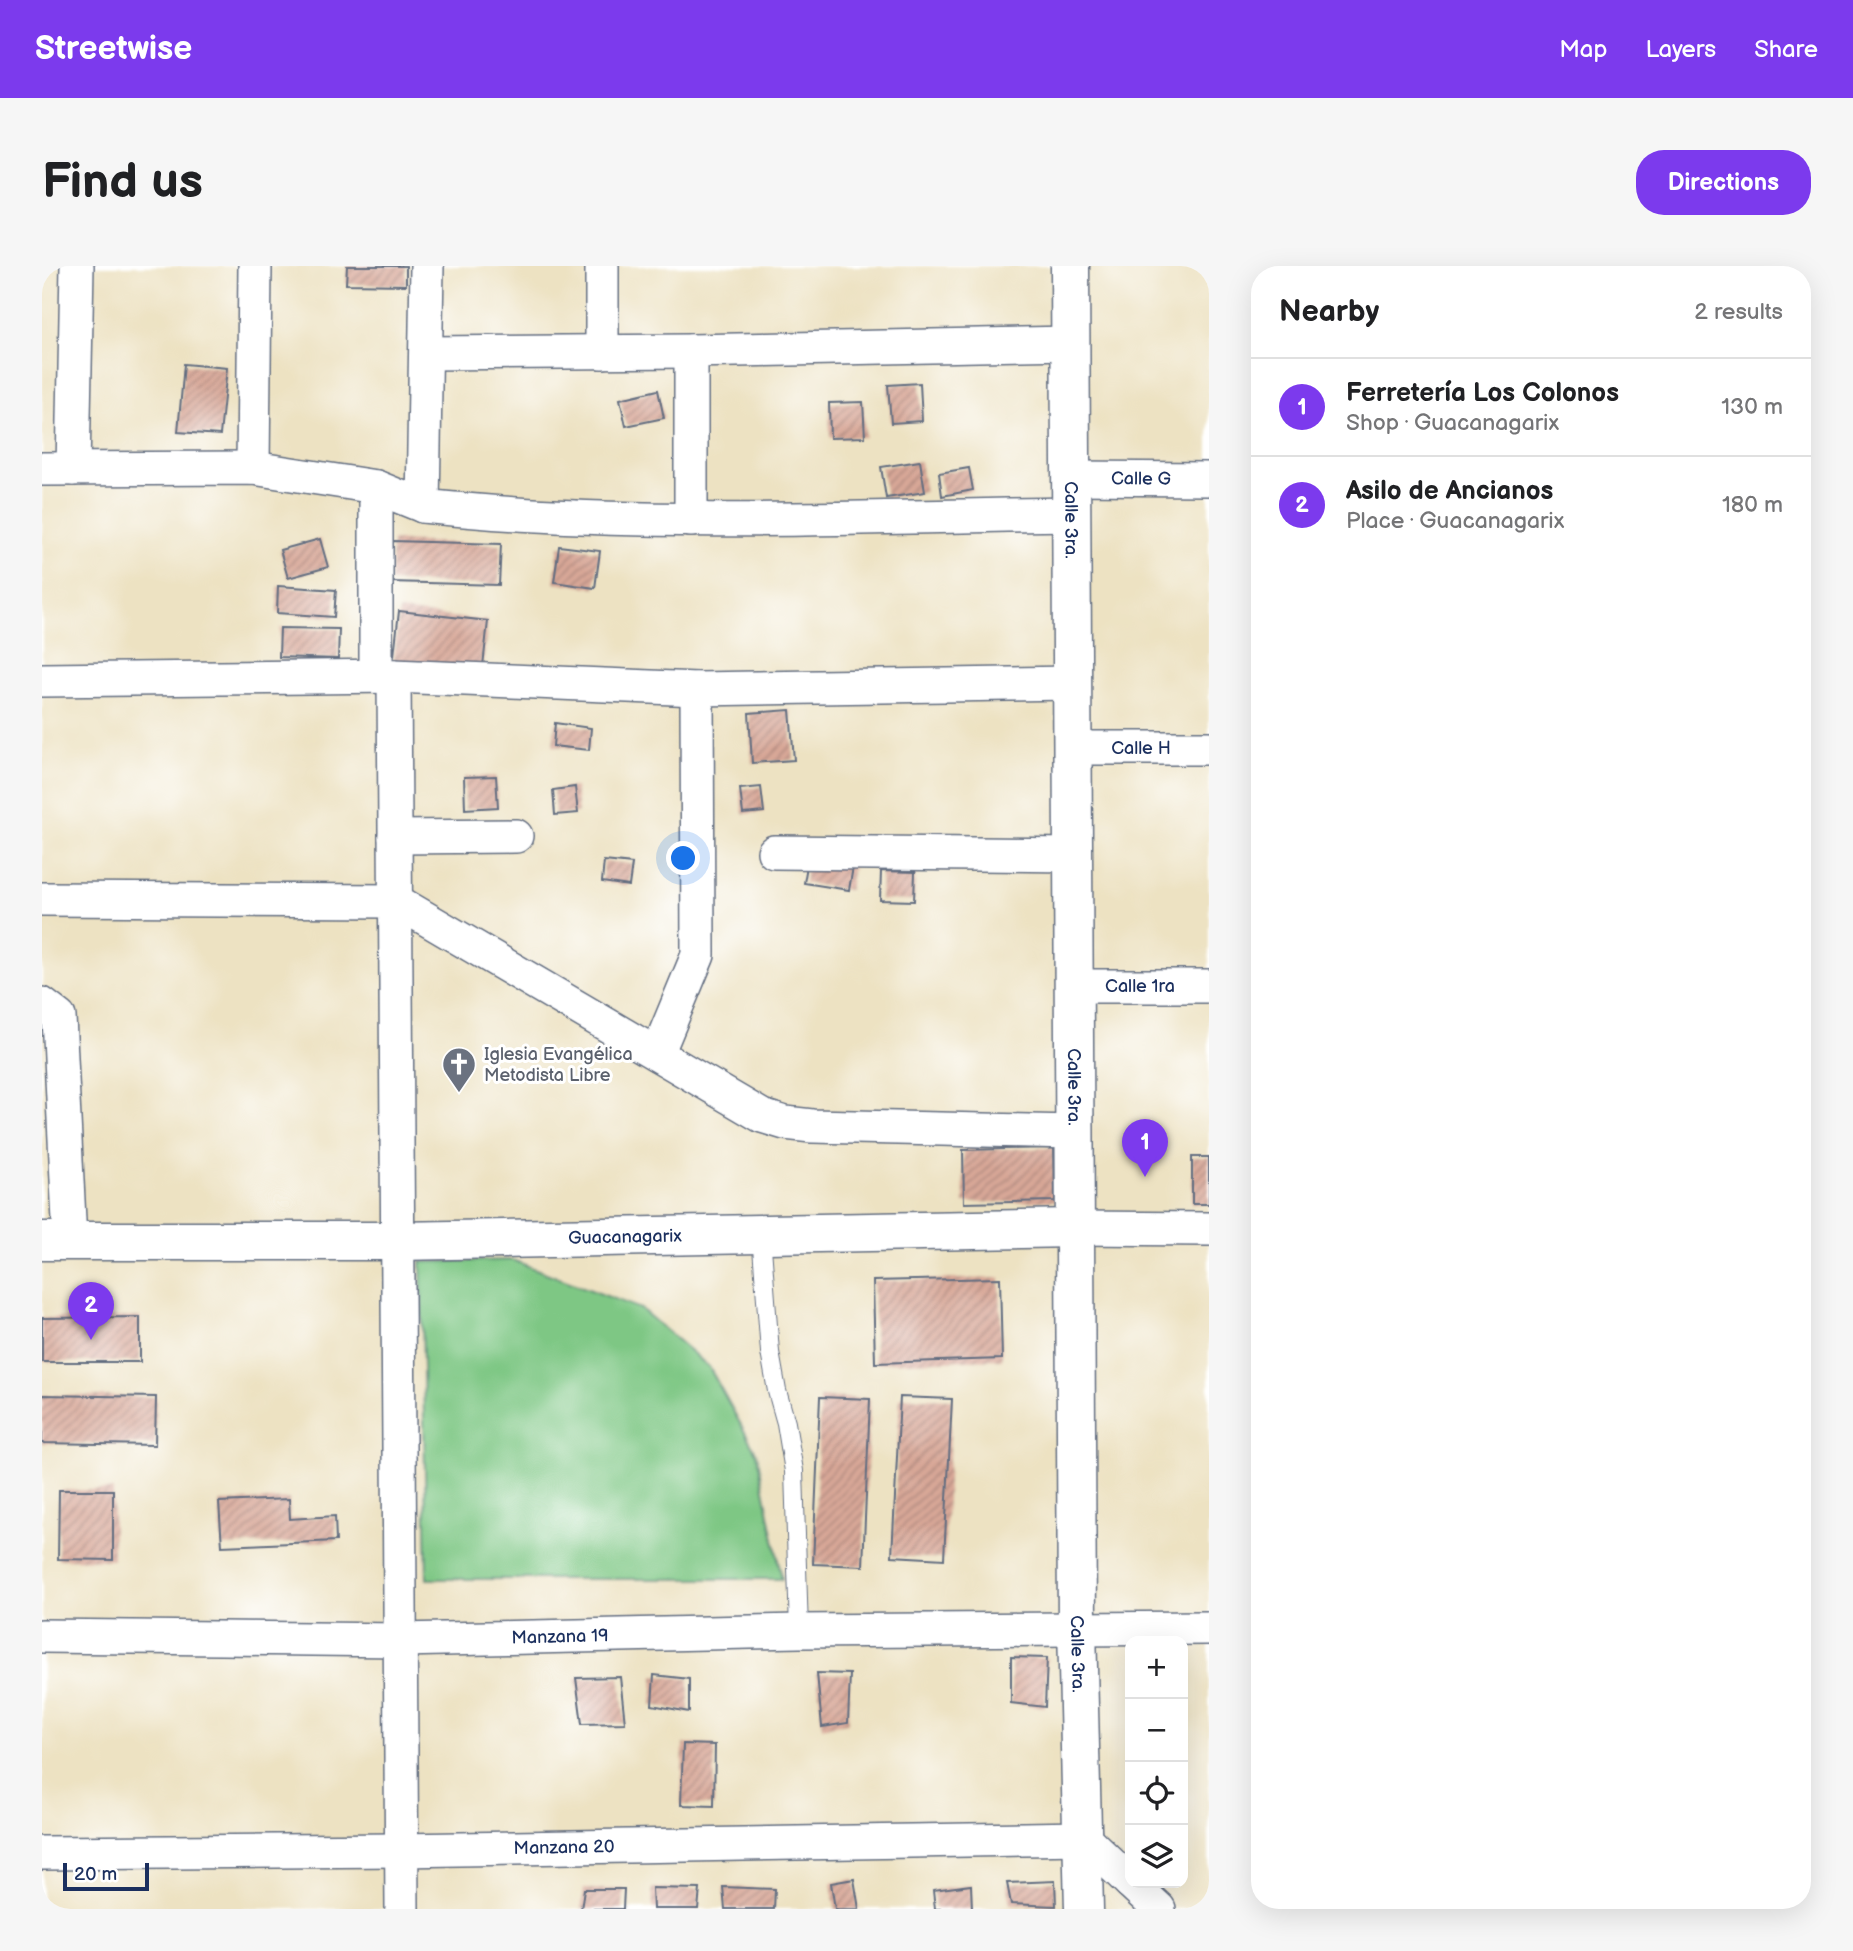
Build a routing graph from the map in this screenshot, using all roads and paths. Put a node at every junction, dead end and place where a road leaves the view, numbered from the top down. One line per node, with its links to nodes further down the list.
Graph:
1 (76, 266): 11 (street)
2 (255, 266): 10 (street)
3 (427, 266): 9 (street)
4 (602, 266): 8 (street)
5 (1070, 266): 6 (main road, Calle 3ra.)
6 (1071, 343): 7 (street); 14 (main road, Calle 3ra.)
7 (691, 351): 8 (street); 16 (street)
8 (602, 352): 9 (street)
9 (427, 353): 15 (street)
10 (253, 468): 11 (street, Calle G); 13 (street, Calle G)
11 (57, 469)
12 (1209, 479): 14 (street, Calle G)
13 (376, 487): 15 (street, Calle G); 17 (street)
14 (1071, 496): 16 (street, Calle G); 19 (main road, Calle 3ra.)
15 (423, 506): 16 (street, Calle G)
16 (691, 520)
17 (385, 676): 18 (street); 20 (street); 24 (street)
18 (42, 680)
19 (1072, 683): 20 (street); 21 (main road, Calle 3ra.)
20 (697, 689): 32 (street)
21 (1073, 748): 22 (street, Calle H); 26 (main road, Calle 3ra.)
22 (1209, 748)
23 (516, 836): 24 (street)
24 (395, 837): 28 (street)
25 (774, 852): 26 (street)
26 (1073, 855): 29 (main road, Calle 3ra.)
27 (42, 899): 28 (street)
28 (396, 901): 32 (street); 38 (street)
29 (1073, 986): 30 (street, Calle 1ra); 33 (main road, Calle 3ra.)
30 (1209, 986)
31 (42, 1004): 37 (street)
32 (657, 1054): 33 (street)
33 (1074, 1132): 34 (main road, Calle 3ra.)
34 (1075, 1228): 35 (street, Guacanagarix); 36 (main road, Guacanagarix); 39 (main road, Calle 3ra.)
35 (1209, 1229)
36 (761, 1234): 38 (main road, Guacanagarix); 41 (lane)
37 (56, 1241): 38 (main road, Guacanagarix)
38 (398, 1241): 43 (street)
39 (1077, 1627): 40 (street, Manzana 19); 41 (street, Manzana 19); 44 (main road, Calle 3ra.)
40 (1209, 1628)
41 (799, 1630): 43 (street, Manzana 19)
42 (42, 1636): 43 (street, Manzana 19)
43 (401, 1640): 45 (street)
44 (1084, 1838): 45 (street, Manzana 20); 47 (street); 50 (main road, Calle 3ra.)
45 (401, 1850): 46 (street, Manzana 20); 49 (street)
46 (42, 1853)
47 (1125, 1876)
48 (1137, 1888): 51 (street)
49 (401, 1909)
50 (1084, 1909)
51 (1158, 1909)

